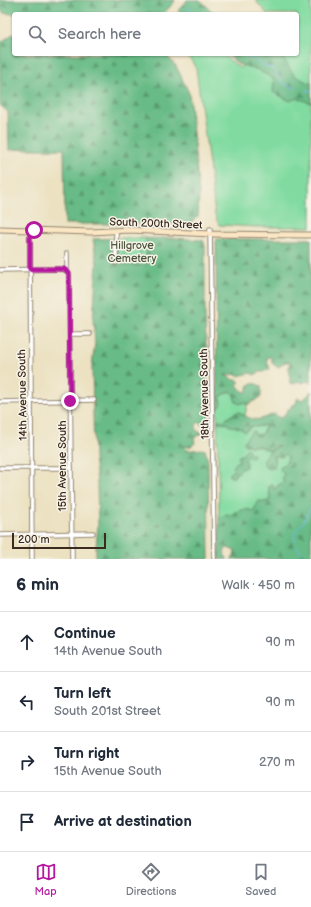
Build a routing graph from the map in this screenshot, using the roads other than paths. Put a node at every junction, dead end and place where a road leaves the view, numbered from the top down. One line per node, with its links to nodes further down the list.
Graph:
1 (0, 229): 2 (main road, South 200th Street)
2 (30, 230): 3 (main road, South 200th Street); 8 (street, 14th Avenue South)
3 (116, 231): 4 (main road, South 200th Street); 7 (street)
4 (211, 232): 5 (main road, South 200th Street); 26 (street, 18th Avenue South)
5 (311, 235)
6 (67, 253): 10 (street, 15th Avenue South)
7 (116, 263)
8 (30, 269): 9 (street); 10 (street); 14 (street, 14th Avenue South)
9 (0, 270)
10 (67, 271): 11 (street, 15th Avenue South)
11 (70, 334): 12 (street); 15 (street, 15th Avenue South)
12 (90, 334)
13 (94, 400): 15 (street)
14 (31, 401): 15 (street); 16 (street); 18 (street, 14th Avenue South)
15 (70, 401): 19 (street, 15th Avenue South)
16 (0, 402)
17 (0, 468): 18 (street)
18 (32, 468): 19 (street); 22 (street, 14th Avenue South)
19 (71, 468): 20 (street, 15th Avenue South)
20 (72, 533): 21 (street); 22 (street); 25 (street, 15th Avenue South)
21 (93, 533)
22 (32, 534): 23 (street); 24 (street, 14th Avenue South)
23 (0, 535)
24 (32, 559)
25 (72, 559)
26 (214, 559)

